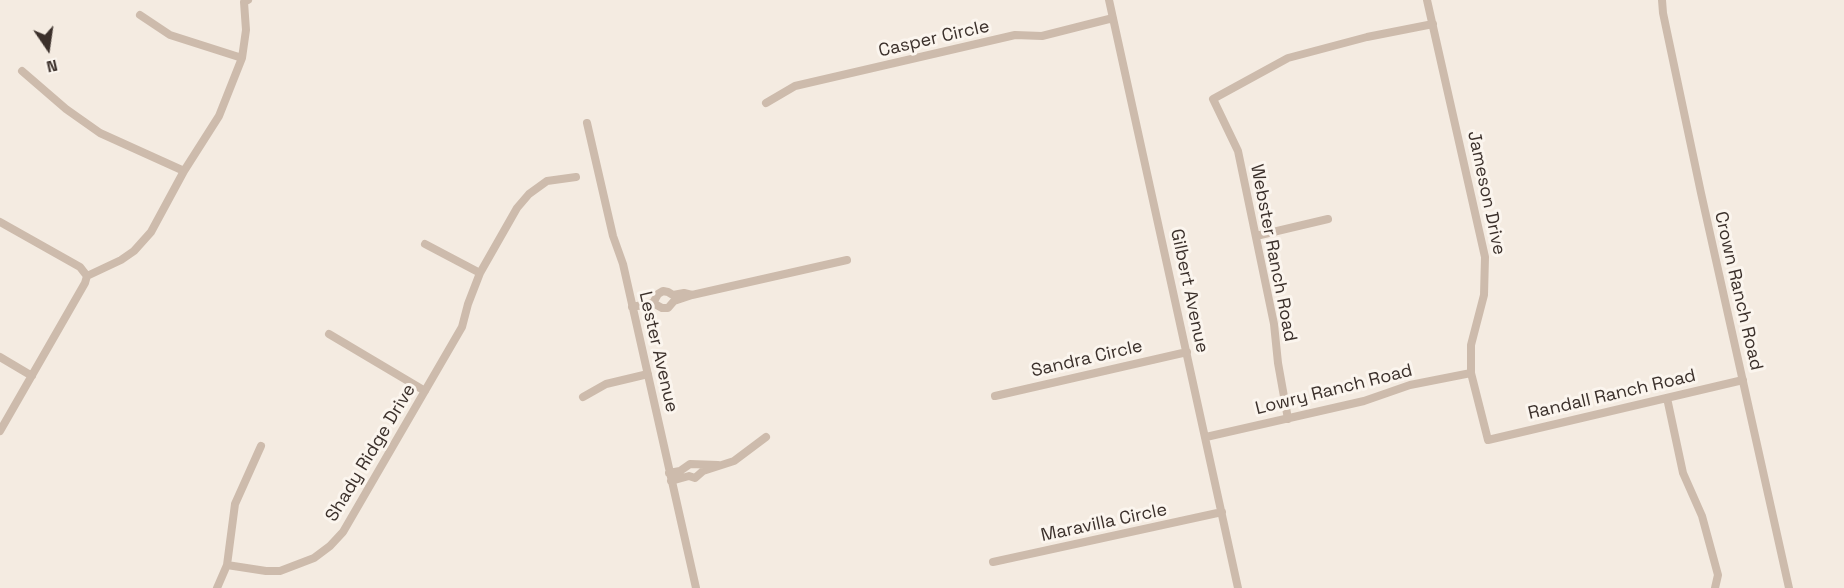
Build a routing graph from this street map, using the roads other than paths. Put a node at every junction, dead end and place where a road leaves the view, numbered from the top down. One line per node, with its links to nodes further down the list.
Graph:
1 (1109, 0): 6 (street, Gilbert Avenue)
2 (1427, 0): 7 (street, Jameson Drive)
3 (1662, 0): 30 (street, Crown Ranch Road)
4 (246, 1): 8 (street)
5 (140, 15): 8 (street)
6 (1113, 18): 10 (street, Casper Circle); 25 (street, Gilbert Avenue)
7 (1433, 24): 16 (street, Webster Ranch Road); 27 (street, Jameson Drive)
8 (242, 58): 12 (street)
9 (22, 71): 12 (street)
10 (766, 103)
11 (587, 123): 23 (street, Lester Avenue)
12 (184, 171): 20 (street)
13 (576, 177): 19 (street, Shady Ridge Drive)
14 (1328, 219): 16 (street)
15 (0, 222): 20 (street)
16 (1257, 236): 35 (street, Webster Ranch Road)
17 (424, 244): 19 (street)
18 (847, 260): 21 (street)
19 (480, 273): 31 (street, Shady Ridge Drive)
20 (87, 276): 29 (street)
21 (692, 295): 22 (street); 22 (street)
22 (653, 303): 23 (street)
23 (632, 307): 28 (street, Lester Avenue)
24 (329, 334): 31 (street)
25 (1187, 352): 32 (street, Sandra Circle); 38 (street, Gilbert Avenue)
26 (0, 357): 29 (street)
27 (1471, 373): 35 (street, Lowry Ranch Road); 39 (street, Jameson Drive)
28 (648, 374): 33 (street); 42 (street, Lester Avenue)
29 (32, 376): 36 (street)
30 (1743, 380): 34 (street, Randall Ranch Road); 50 (street, Crown Ranch Road)
31 (425, 391): 45 (street, Shady Ridge Drive)
32 (994, 396)
33 (584, 397)
34 (1667, 398): 39 (street, Randall Ranch Road); 49 (street)
35 (1288, 419): 38 (street, Lowry Ranch Road)
36 (0, 431)
37 (766, 437): 41 (street)
38 (1206, 437): 43 (street, Gilbert Avenue)
39 (1488, 440)
40 (261, 446): 45 (street)
41 (718, 465): 42 (street); 42 (street)
42 (670, 477): 47 (street, Lester Avenue)
43 (1222, 512): 44 (street, Maravilla Circle); 48 (street, Gilbert Avenue)
44 (993, 562)
45 (227, 565): 46 (street)
46 (217, 588)
47 (696, 588)
48 (1238, 588)
49 (1715, 588)
50 (1789, 588)

